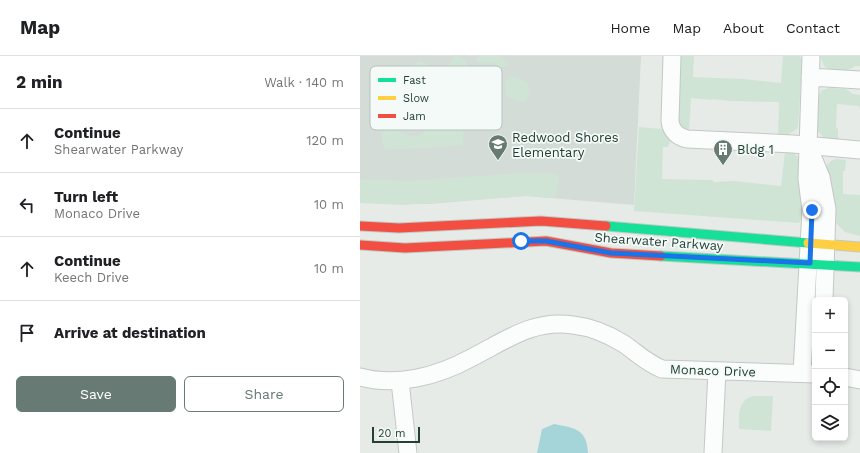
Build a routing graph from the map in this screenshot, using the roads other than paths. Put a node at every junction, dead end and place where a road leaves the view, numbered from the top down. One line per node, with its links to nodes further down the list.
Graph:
1 (672, 56): 5 (street)
2 (811, 56): 3 (street)
3 (810, 77): 4 (street); 5 (street)
4 (860, 80)
5 (808, 146): 6 (street); 8 (street)
6 (860, 150)
7 (360, 226): 8 (main road, Shearwater Parkway)
8 (818, 243): 10 (main road, Shearwater Parkway); 11 (street)
9 (360, 245): 11 (main road, Shearwater Parkway)
10 (860, 247)
11 (818, 264): 12 (main road, Shearwater Parkway); 13 (street); 15 (street, Monaco Drive)
12 (860, 267)
13 (824, 297)
14 (717, 371): 15 (street, Monaco Drive); 19 (street, Monaco Drive); 21 (street)
15 (809, 373)
16 (360, 377): 19 (street, Monaco Drive)
17 (848, 378): 18 (street)
18 (860, 380)
19 (400, 381): 20 (street)
20 (408, 453)
21 (713, 453)

